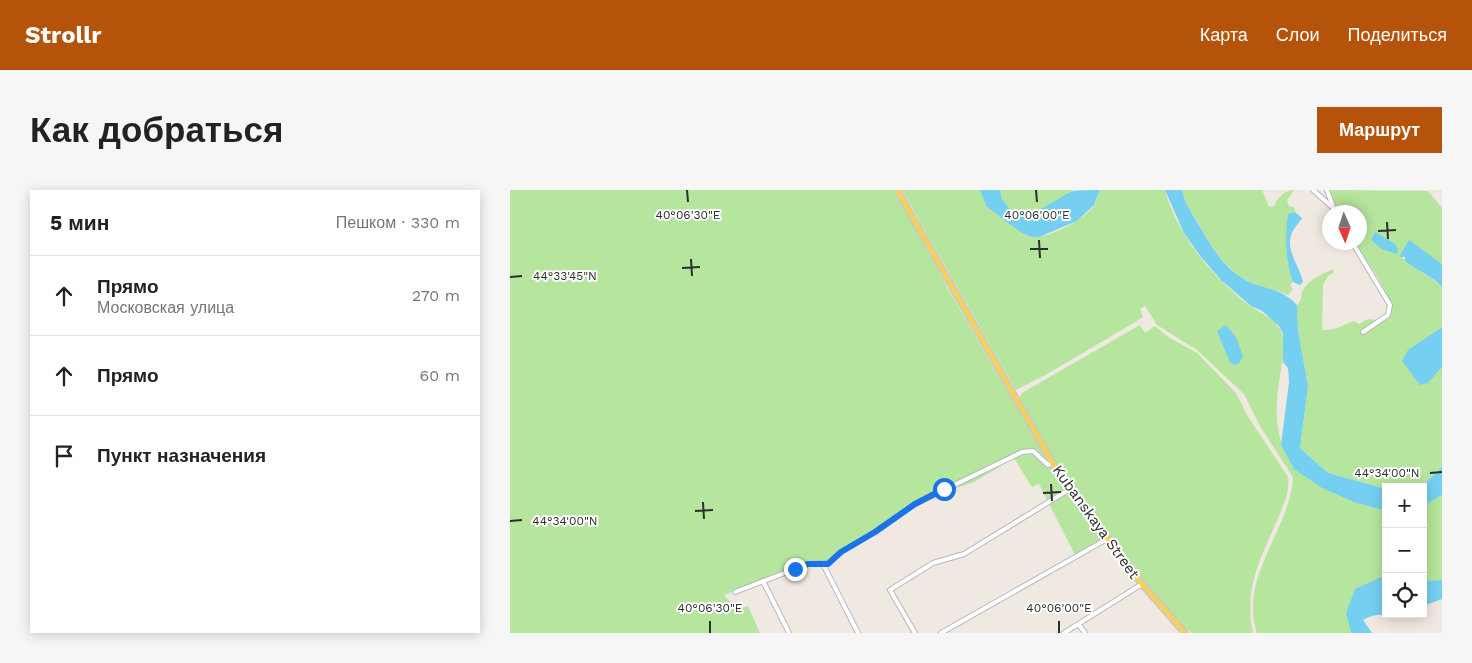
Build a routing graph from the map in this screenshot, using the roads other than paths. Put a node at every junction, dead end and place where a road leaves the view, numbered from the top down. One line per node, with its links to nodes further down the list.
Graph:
1 (898, 190): 8 (main road, Kubanskaya Street)
2 (1312, 190): 4 (street)
3 (1327, 190): 5 (street)
4 (1330, 205)
5 (1331, 205)
6 (1357, 250): 7 (street)
7 (1363, 332)
8 (1053, 463): 9 (main road, Kubanskaya Street); 11 (street)
9 (1070, 489): 10 (main road, Kubanskaya Street); 18 (street)
10 (1107, 539): 13 (main road, Kubanskaya Street); 19 (street)
11 (823, 564): 12 (street); 17 (street)
12 (763, 580): 14 (street); 16 (street)
13 (1142, 584): 15 (street); 22 (main road, Kubanskaya Street)
14 (735, 592)
15 (1079, 625): 20 (street); 21 (street)
16 (788, 633)
17 (858, 633)
18 (915, 633)
19 (942, 633)
20 (1064, 633)
21 (1085, 633)
22 (1185, 633)

